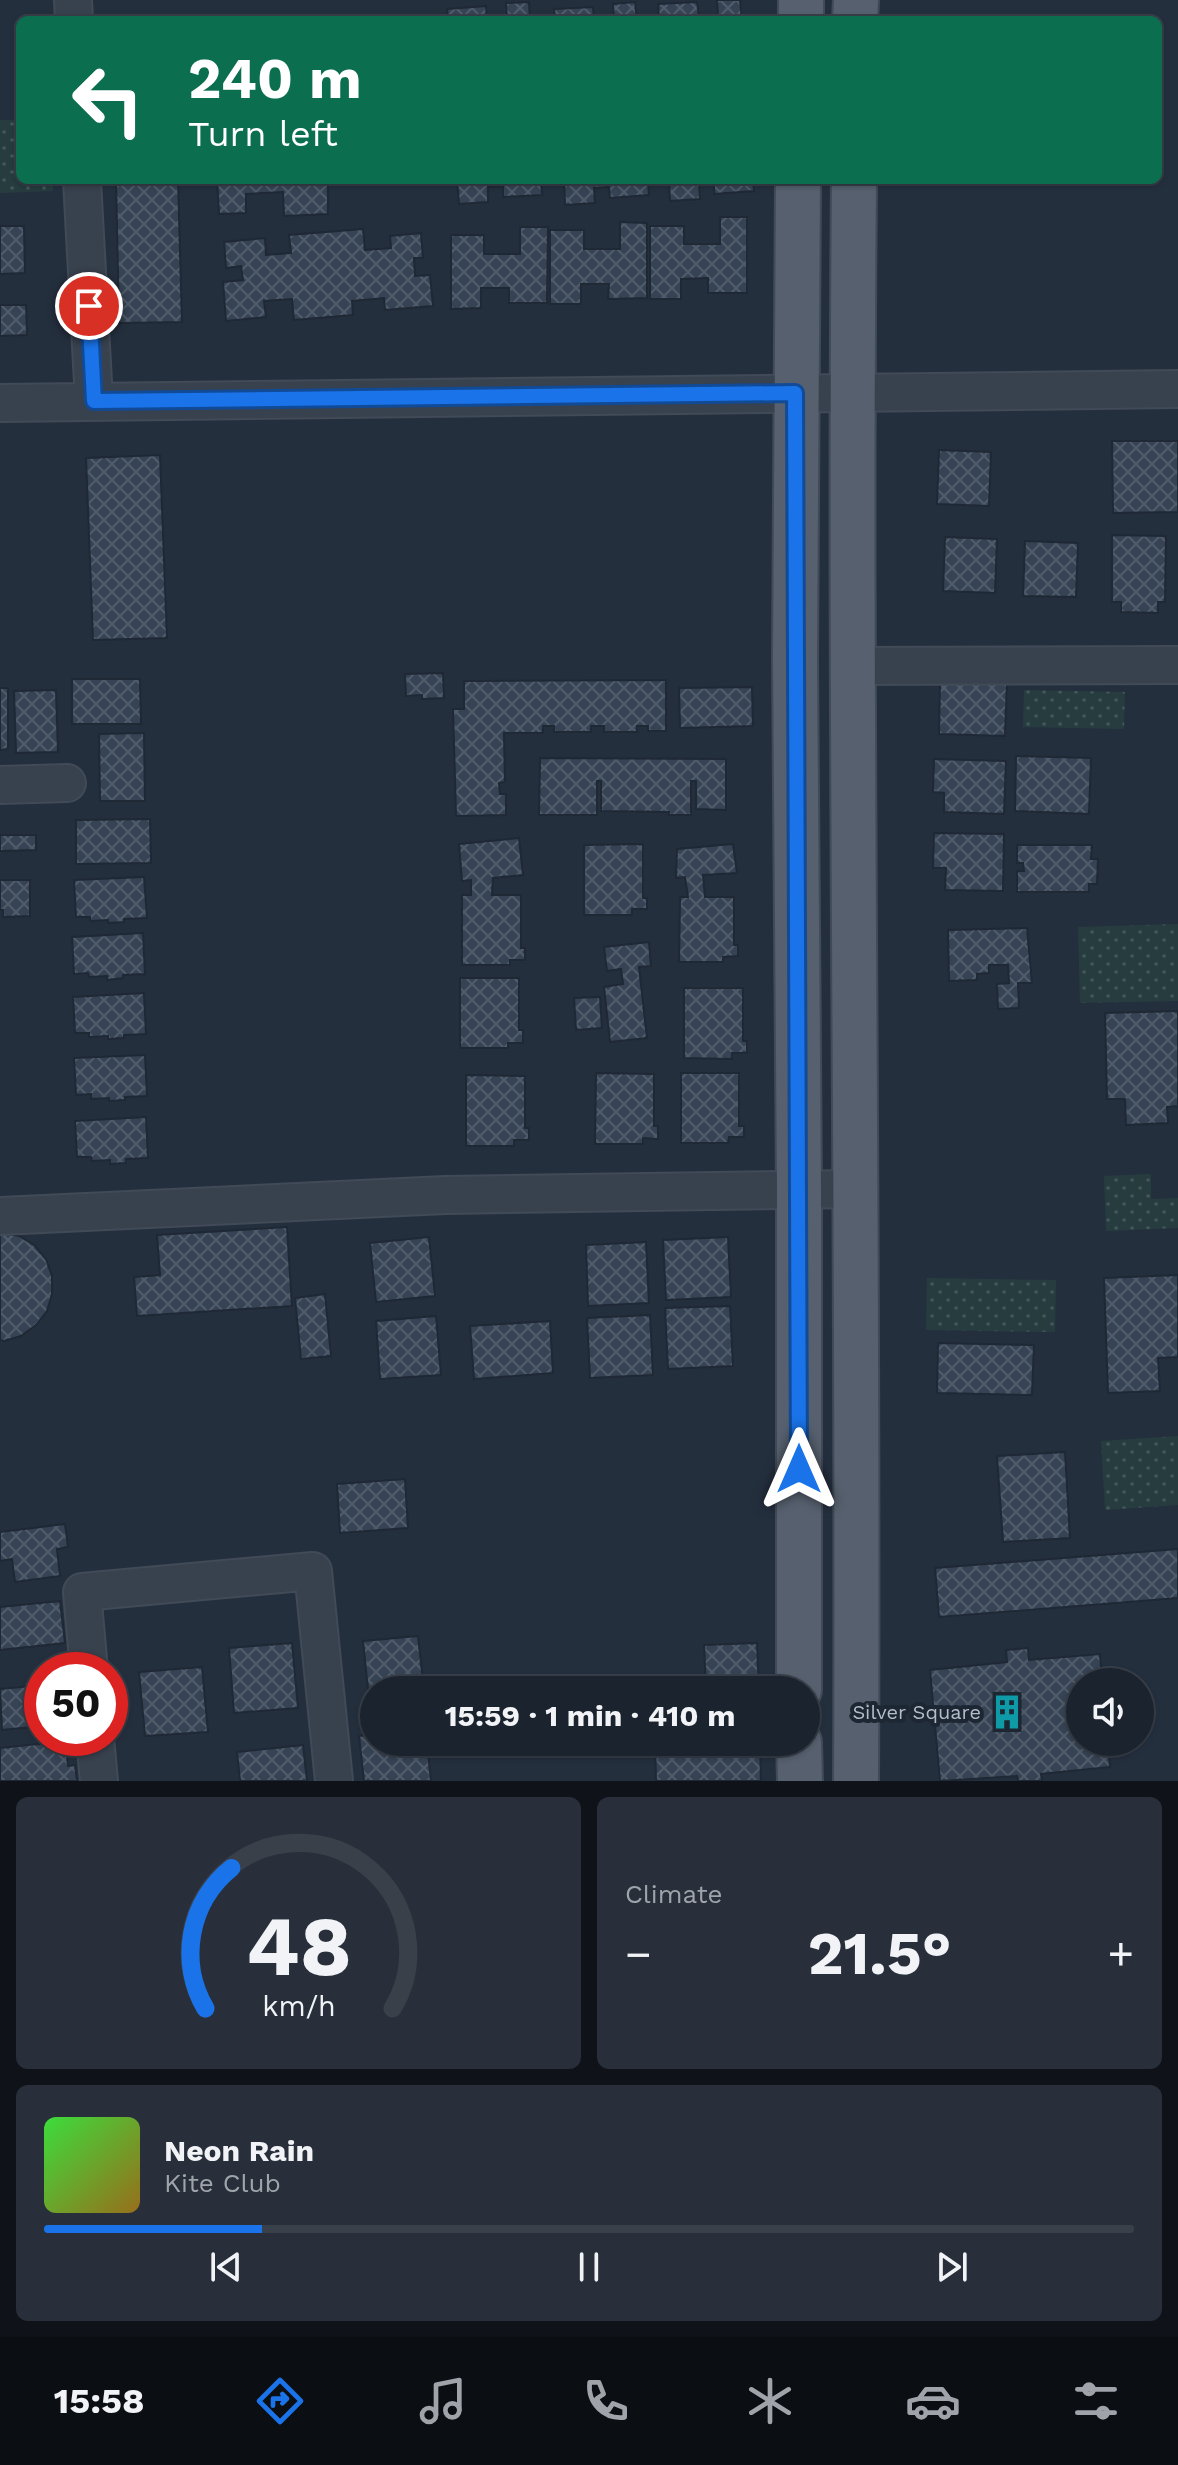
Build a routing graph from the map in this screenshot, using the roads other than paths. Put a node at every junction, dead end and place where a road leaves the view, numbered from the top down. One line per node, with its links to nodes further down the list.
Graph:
1 (82, 184): 7 (street)
2 (798, 184): 6 (main road)
3 (854, 184): 5 (main road)
4 (1178, 389): 5 (street)
5 (852, 392): 6 (street); 10 (main road)
6 (795, 393): 7 (street); 13 (main road)
7 (94, 401): 8 (street)
8 (0, 403)
9 (1178, 665): 10 (street)
10 (853, 666): 14 (main road)
11 (67, 783): 12 (street)
12 (0, 785)
13 (799, 1189): 14 (street); 15 (street); 17 (main road)
14 (854, 1189): 23 (main road)
15 (0, 1216)
16 (87, 1652): 21 (street)
17 (799, 1676)
18 (97, 1756): 20 (street)
19 (799, 1756): 22 (main road)
20 (99, 1781)
21 (334, 1781)
22 (800, 1781)
23 (856, 1781)

